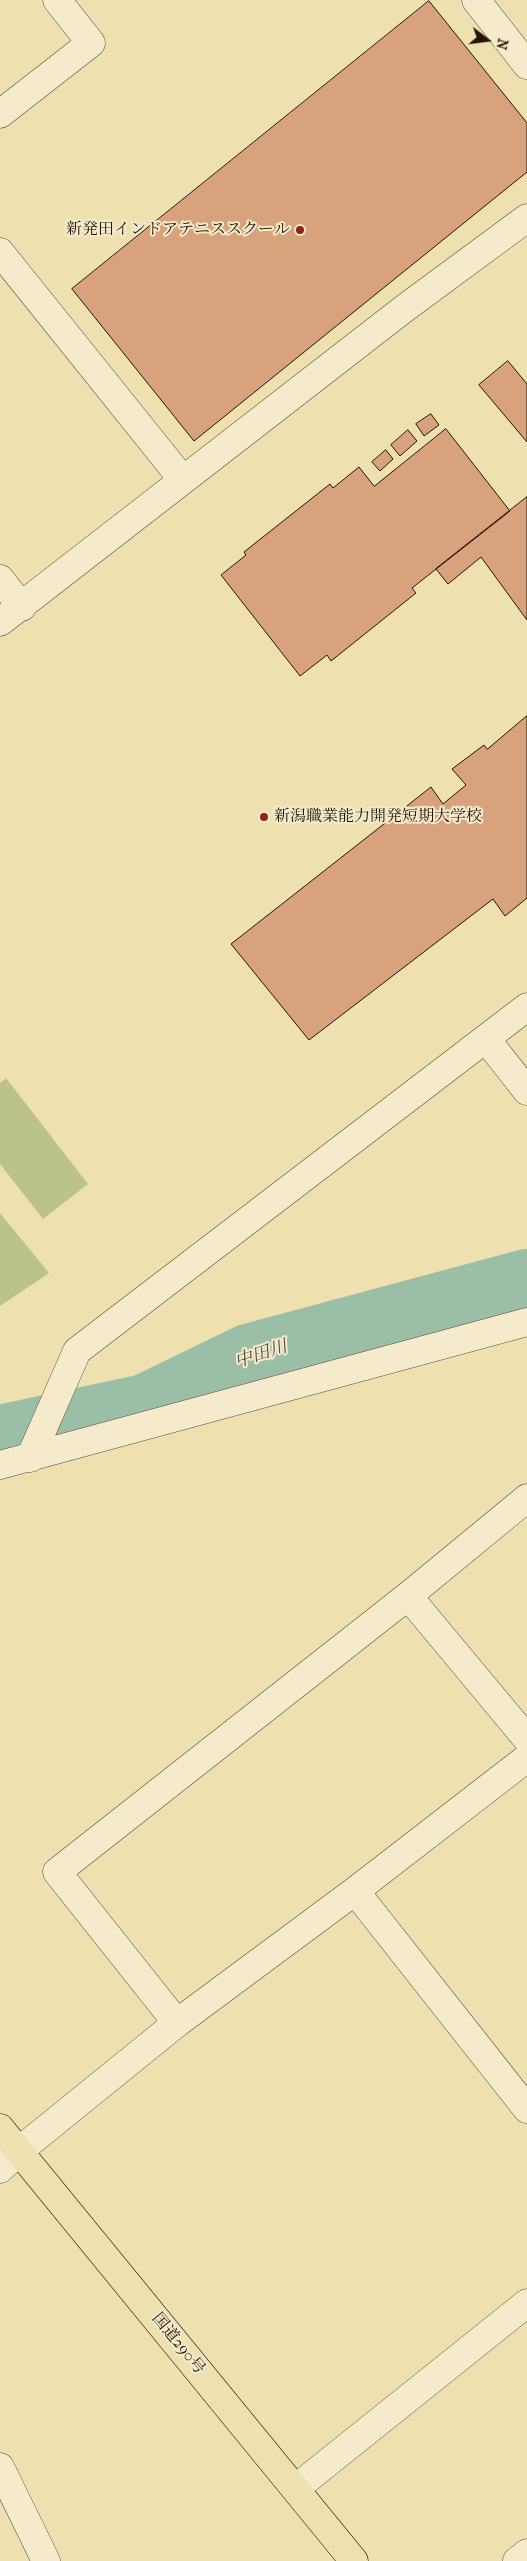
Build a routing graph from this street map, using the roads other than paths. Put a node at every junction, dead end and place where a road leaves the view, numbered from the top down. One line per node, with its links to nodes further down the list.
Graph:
1 (57, 0): 4 (street)
2 (476, 0): 3 (street)
3 (527, 65)
4 (0, 114)
5 (527, 218): 7 (street)
6 (0, 252): 7 (street)
7 (183, 480): 9 (street)
8 (0, 579): 9 (street)
9 (11, 614)
10 (527, 1007): 11 (street)
11 (486, 1039): 12 (street); 14 (street)
12 (527, 1091)
13 (527, 1322): 14 (street)
14 (30, 1458): 15 (street)
15 (0, 1465)
16 (527, 1498): 17 (street)
17 (408, 1596): 18 (street); 21 (street)
18 (527, 1739)
19 (527, 1758): 20 (street)
20 (355, 1891): 21 (street); 22 (street)
21 (178, 2023): 24 (street)
22 (527, 2109)
23 (0, 2128): 24 (highway, 国道290号)
24 (9, 2160): 27 (highway, 国道290号)
25 (527, 2303): 27 (street)
26 (0, 2467): 29 (street)
27 (296, 2488): 30 (highway, 国道290号)
28 (527, 2553): 31 (street)
29 (46, 2561)
30 (354, 2561)
31 (517, 2561)

